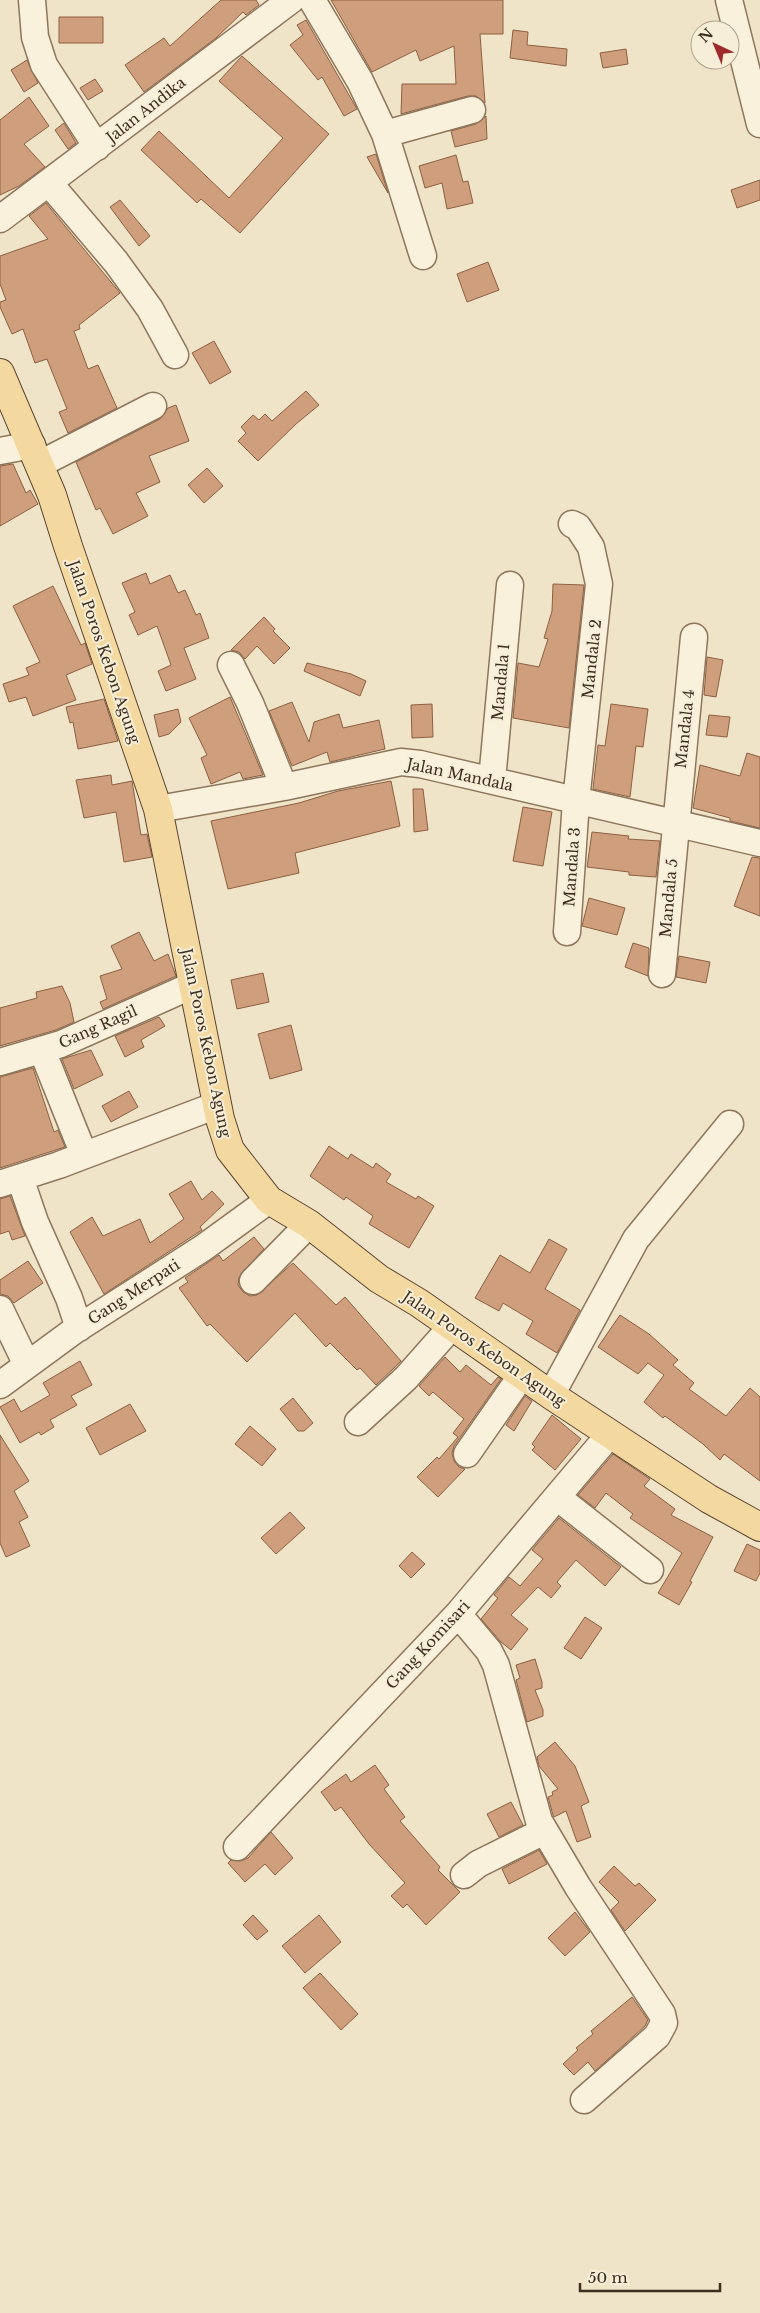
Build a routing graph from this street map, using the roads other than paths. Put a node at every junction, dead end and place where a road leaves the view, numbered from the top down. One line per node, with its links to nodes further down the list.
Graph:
1 (32, 0): 8 (street)
2 (291, 0): 8 (street, Jalan Andika)
3 (312, 0): 7 (street)
4 (729, 0): 6 (street)
5 (472, 110): 7 (street)
6 (760, 124)
7 (384, 134): 11 (street)
8 (97, 147): 9 (street, Jalan Andika)
9 (49, 183): 10 (street, Jalan Andika); 12 (street)
10 (0, 219)
11 (424, 256)
12 (174, 354)
13 (0, 373): 16 (main road, Jalan Poros Kebon Agung)
14 (153, 406): 16 (street)
15 (0, 451): 16 (street)
16 (36, 454): 24 (main road, Jalan Poros Kebon Agung)
17 (572, 524): 23 (street, Mandala 2)
18 (510, 585): 21 (street, Mandala 1)
19 (694, 637): 25 (street, Mandala 4)
20 (231, 665): 22 (street)
21 (492, 780): 22 (street, Jalan Mandala); 23 (street, Jalan Mandala)
22 (284, 787): 24 (street, Jalan Mandala)
23 (576, 801): 25 (street, Jalan Mandala); 27 (street, Mandala 3)
24 (158, 809): 29 (main road, Jalan Poros Kebon Agung)
25 (675, 822): 26 (street, Jalan Mandala); 28 (street, Mandala 5)
26 (760, 843)
27 (568, 932)
28 (662, 974)
29 (193, 985): 30 (street, Gang Ragil); 32 (main road, Jalan Poros Kebon Agung)
30 (42, 1050): 31 (street, Gang Ragil); 34 (street)
31 (0, 1062)
32 (217, 1105): 34 (street); 36 (main road, Jalan Poros Kebon Agung)
33 (730, 1124): 45 (street)
34 (84, 1154): 35 (street)
35 (10, 1181): 41 (street)
36 (269, 1200): 37 (main road, Jalan Poros Kebon Agung); 41 (street, Gang Merpati)
37 (308, 1224): 38 (street); 40 (main road, Jalan Poros Kebon Agung)
38 (253, 1281)
39 (0, 1309): 42 (street)
40 (452, 1326): 43 (main road, Jalan Poros Kebon Agung); 46 (street)
41 (78, 1328): 42 (street, Gang Merpati)
42 (27, 1365): 44 (street, Gang Merpati)
43 (522, 1375): 45 (main road, Jalan Poros Kebon Agung); 48 (street)
44 (0, 1385)
45 (551, 1395): 47 (main road, Jalan Poros Kebon Agung)
46 (358, 1422)
47 (610, 1434): 49 (street, Gang Komisari); 50 (main road, Jalan Poros Kebon Agung)
48 (467, 1454)
49 (558, 1497): 51 (street); 52 (street, Gang Komisari)
50 (758, 1523)
51 (650, 1570)
52 (458, 1614): 53 (street); 54 (street, Gang Komisari)
53 (544, 1831): 55 (street); 56 (street)
54 (237, 1847)
55 (464, 1875)
56 (584, 2100)

